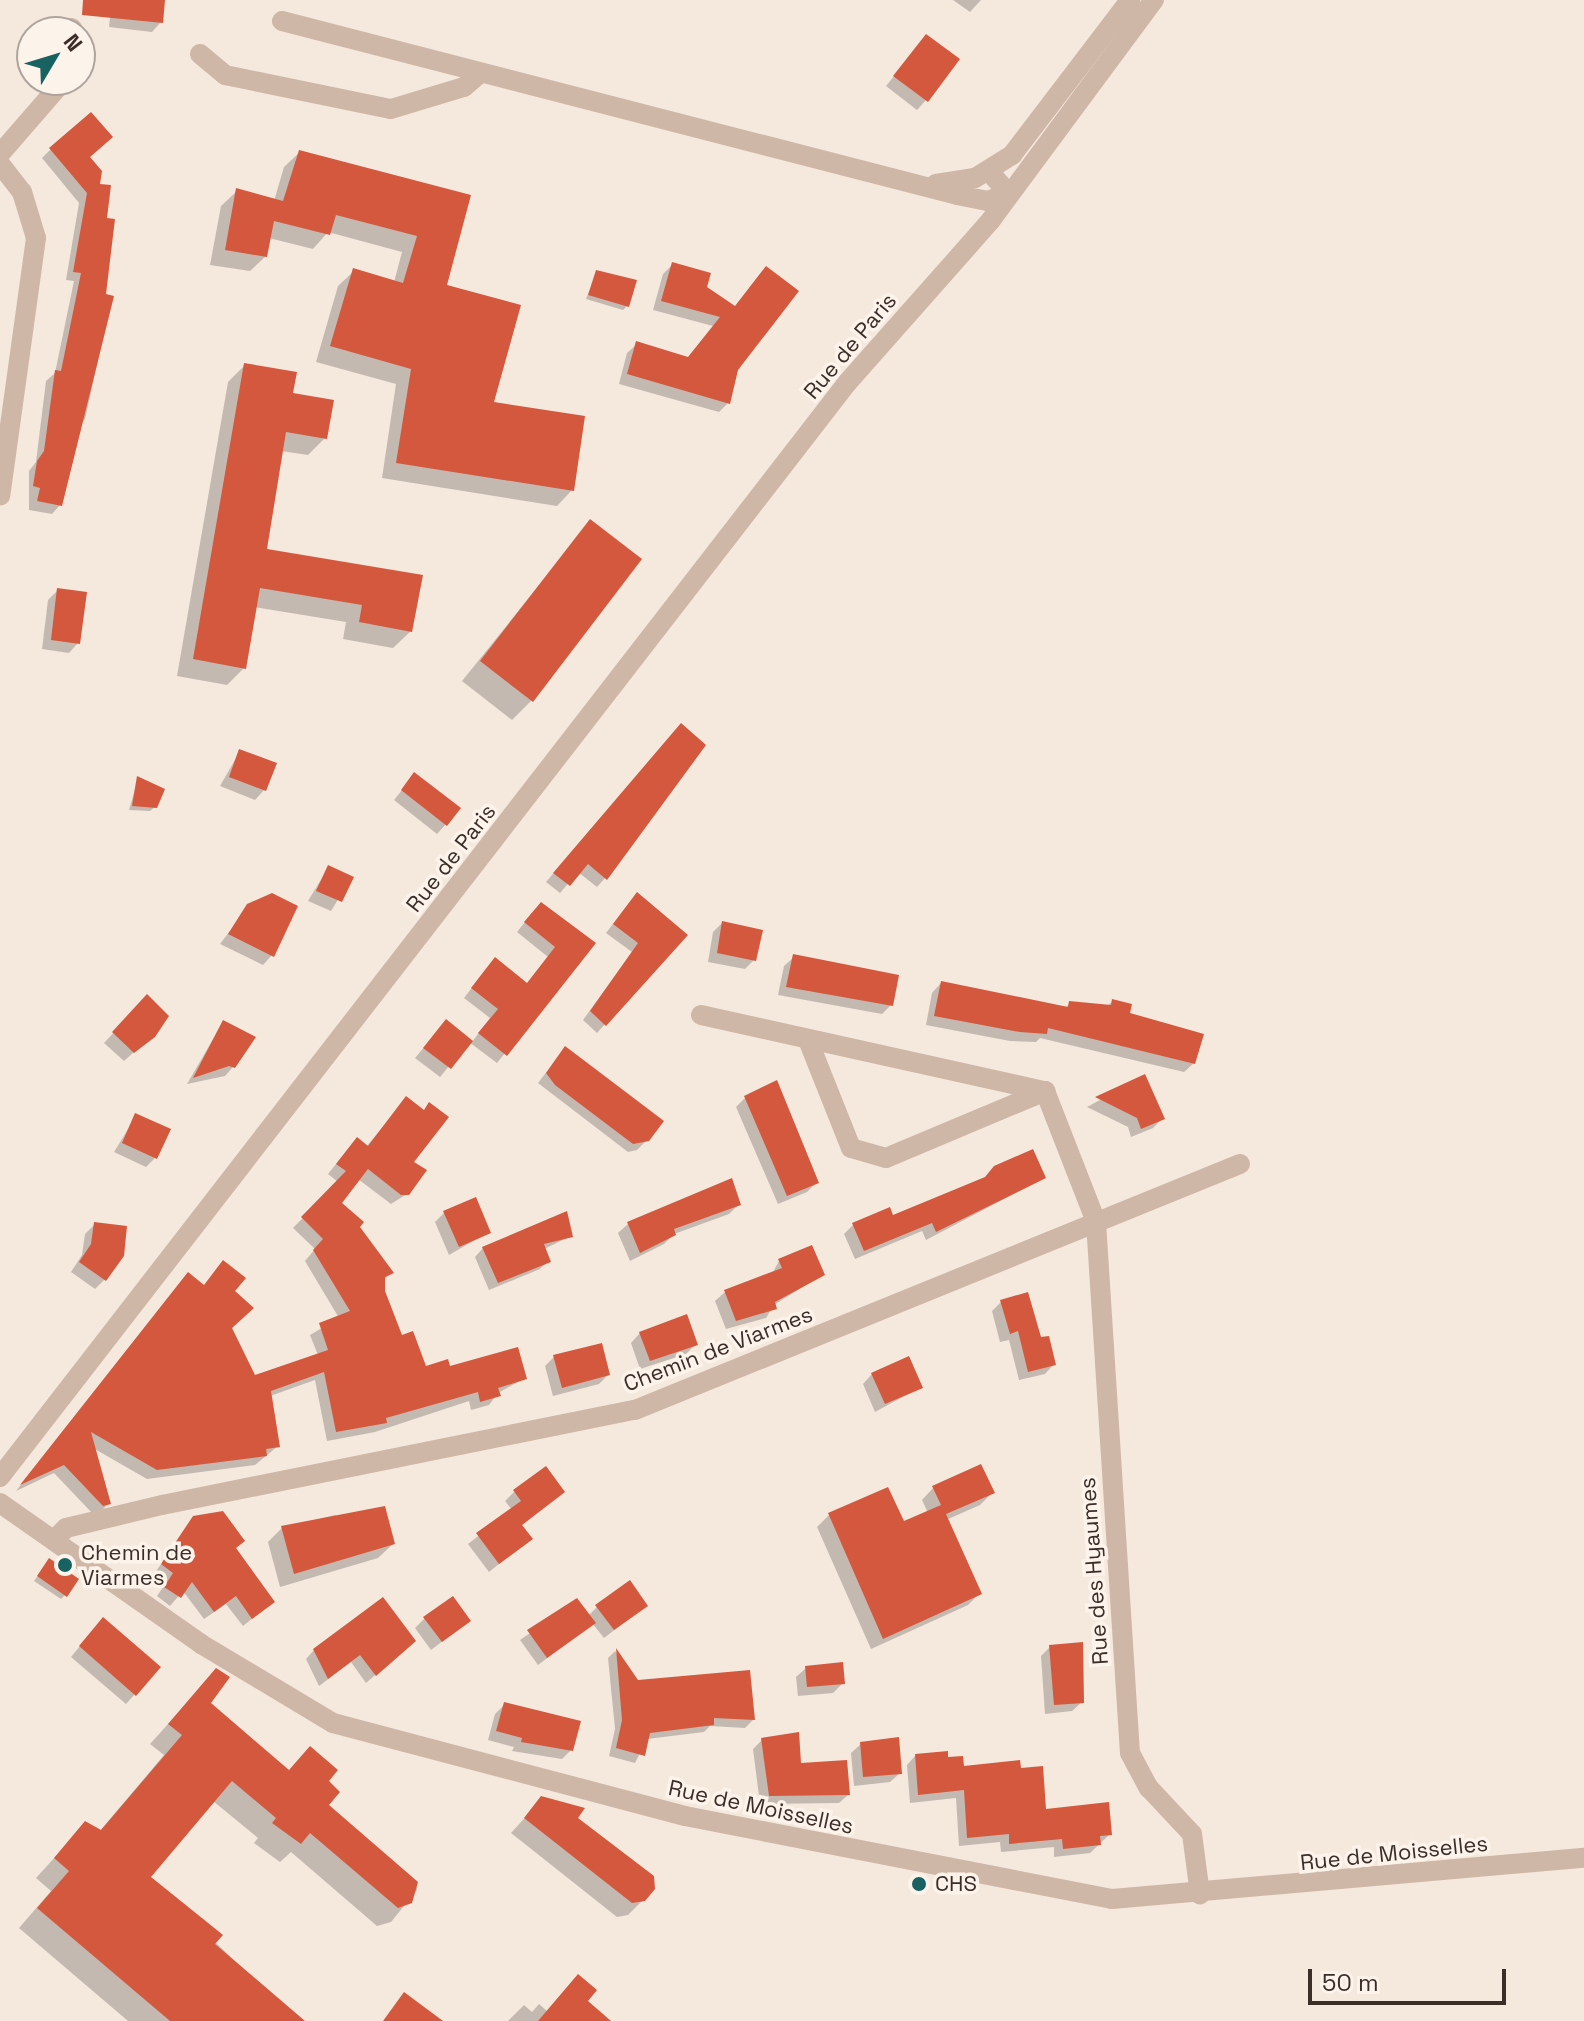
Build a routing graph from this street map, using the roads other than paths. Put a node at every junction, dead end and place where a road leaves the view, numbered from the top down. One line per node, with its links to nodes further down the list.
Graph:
1 (1130, 0): 9 (street)
2 (1154, 0): 11 (street, Rue de Paris)
3 (282, 21): 5 (street)
4 (200, 54): 5 (street)
5 (479, 74): 10 (street)
6 (50, 96): 7 (street)
7 (0, 154)
8 (0, 164): 12 (street)
9 (990, 172): 10 (street); 11 (street)
10 (928, 184): 11 (street)
11 (1008, 193): 19 (street, Rue de Paris)
12 (6, 398): 13 (street)
13 (0, 496)
14 (701, 1015): 15 (street)
15 (808, 1040): 16 (street); 16 (street)
16 (1045, 1091): 18 (street, Rue des Hyaumes)
17 (1240, 1164): 18 (street, Chemin de Viarmes)
18 (1096, 1222): 21 (street, Chemin de Viarmes); 23 (street, Rue des Hyaumes)
19 (0, 1477)
20 (0, 1503): 21 (street, Rue de Moisselles)
21 (54, 1540): 23 (street, Rue de Moisselles)
22 (1584, 1858): 23 (street, Rue de Moisselles)
23 (1200, 1894)

